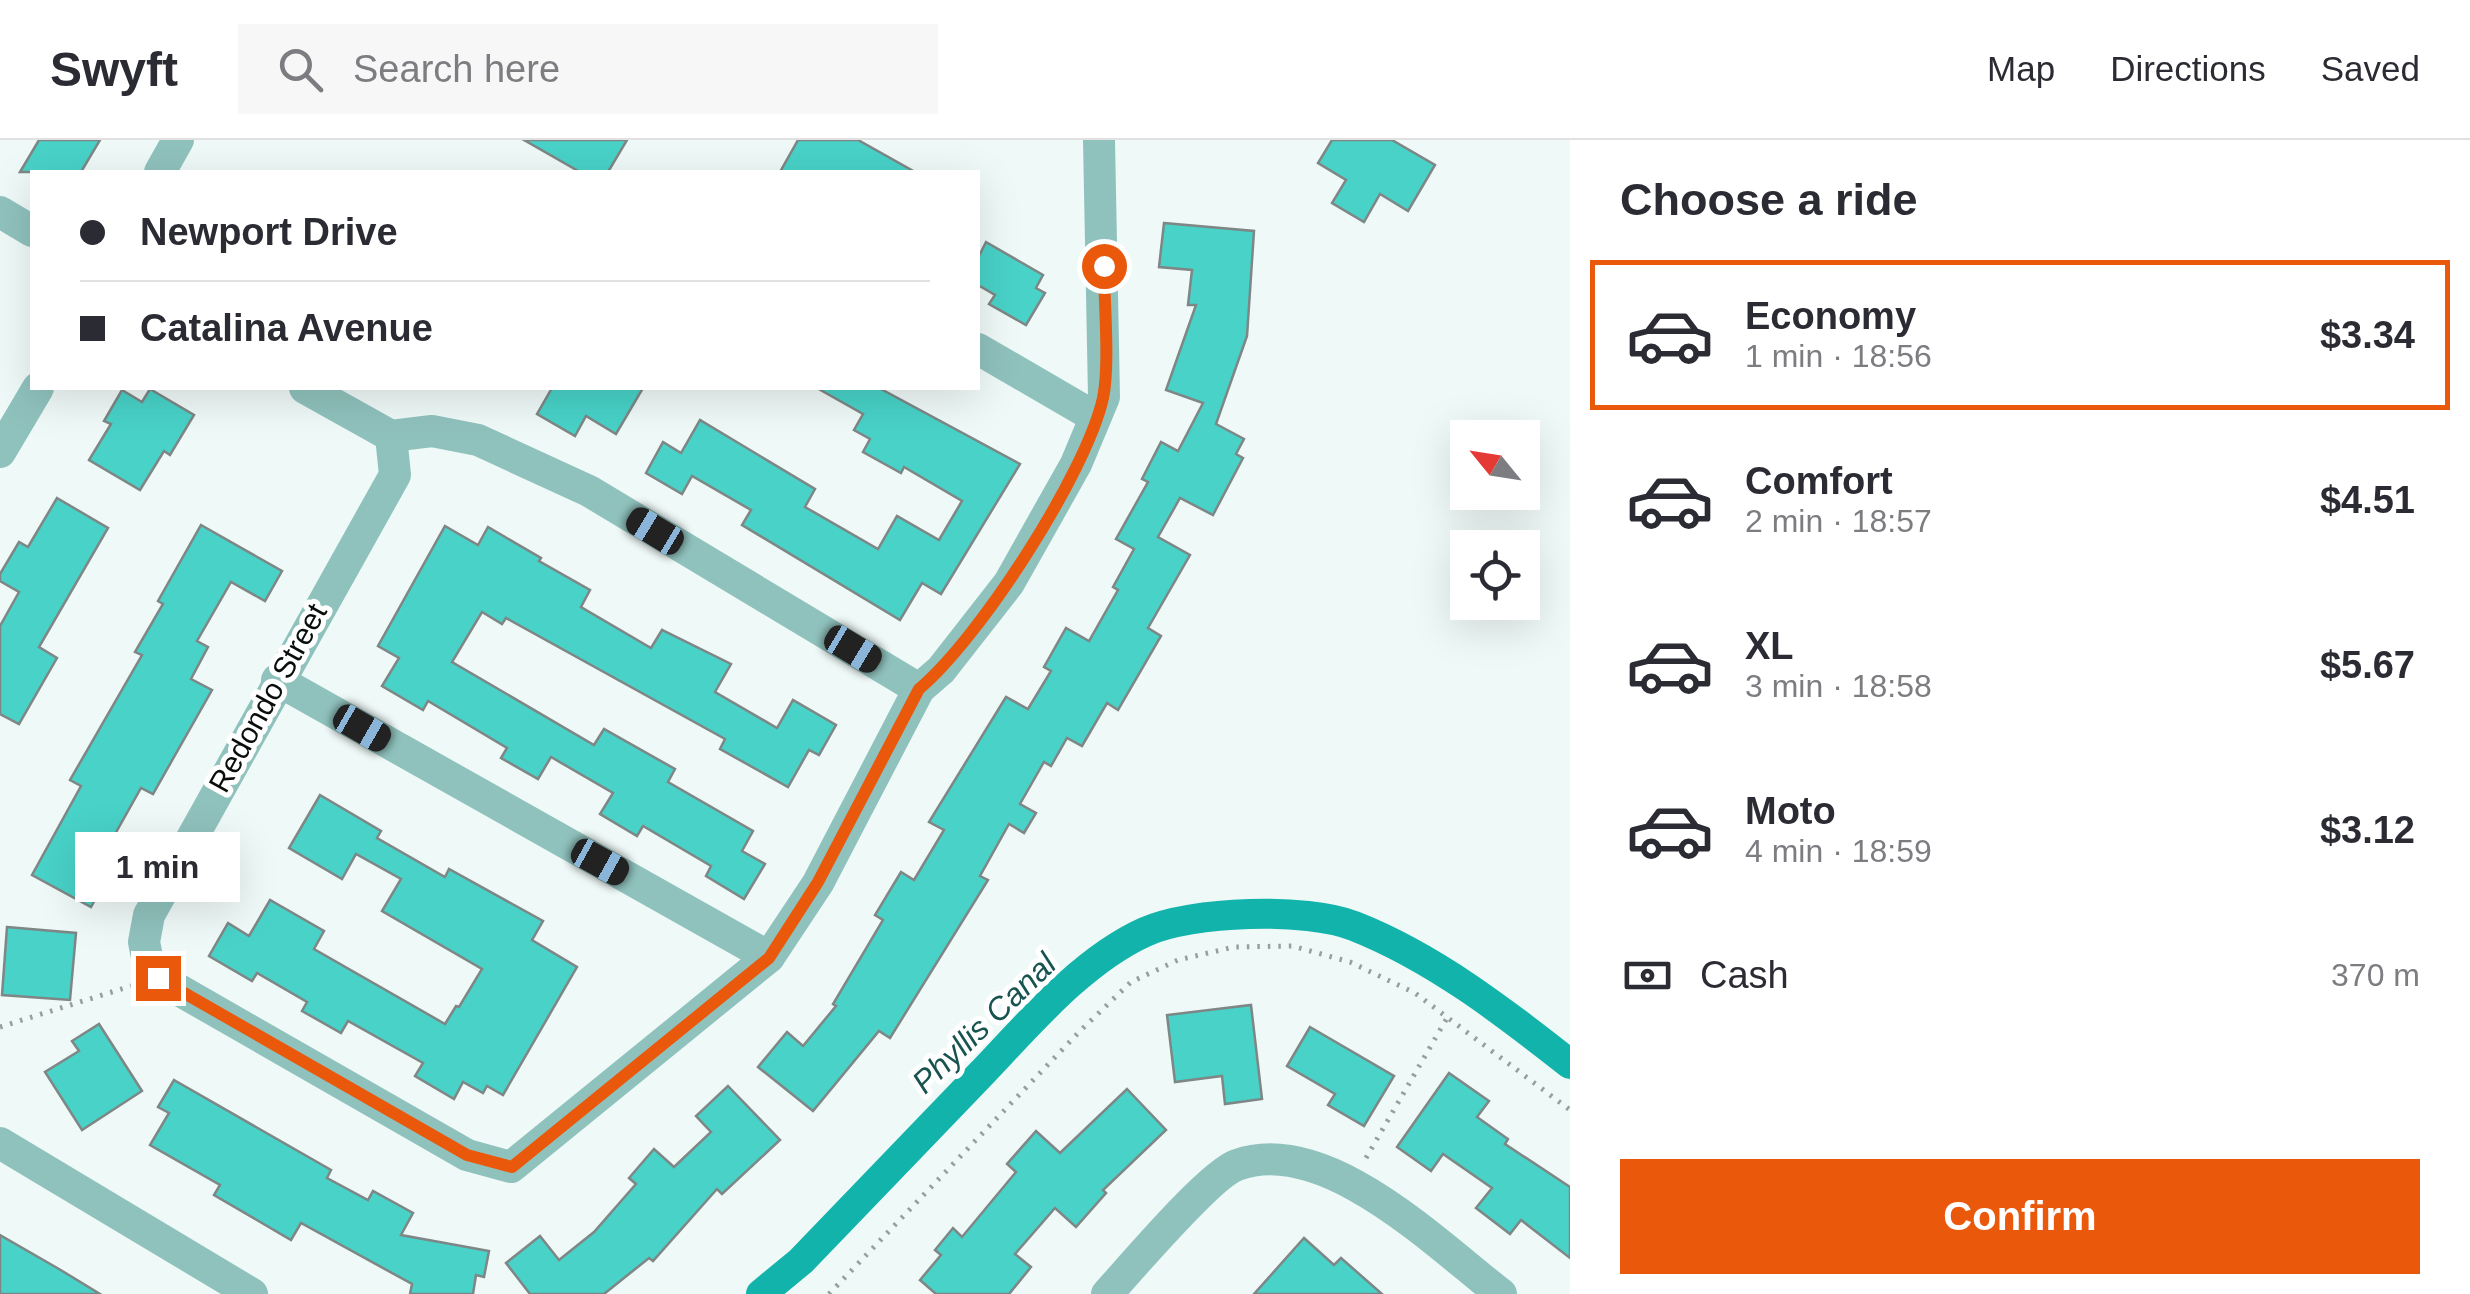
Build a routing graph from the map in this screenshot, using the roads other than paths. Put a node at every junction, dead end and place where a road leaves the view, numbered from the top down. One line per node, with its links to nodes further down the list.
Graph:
1 (178, 140): 3 (street)
2 (1099, 140): 9 (street)
3 (161, 170)
4 (0, 212): 5 (street)
5 (30, 231)
6 (980, 350): 9 (street)
7 (37, 390): 11 (street)
8 (309, 390): 10 (street)
9 (1095, 417): 13 (street)
10 (392, 436): 12 (street, Redondo Street); 13 (street)
11 (0, 452)
12 (277, 680): 14 (street); 14 (street, Redondo Street)
13 (919, 689): 14 (street)
14 (769, 958)
15 (0, 1143): 16 (street)
16 (252, 1294)
17 (1107, 1294): 18 (street)
18 (1501, 1294)

